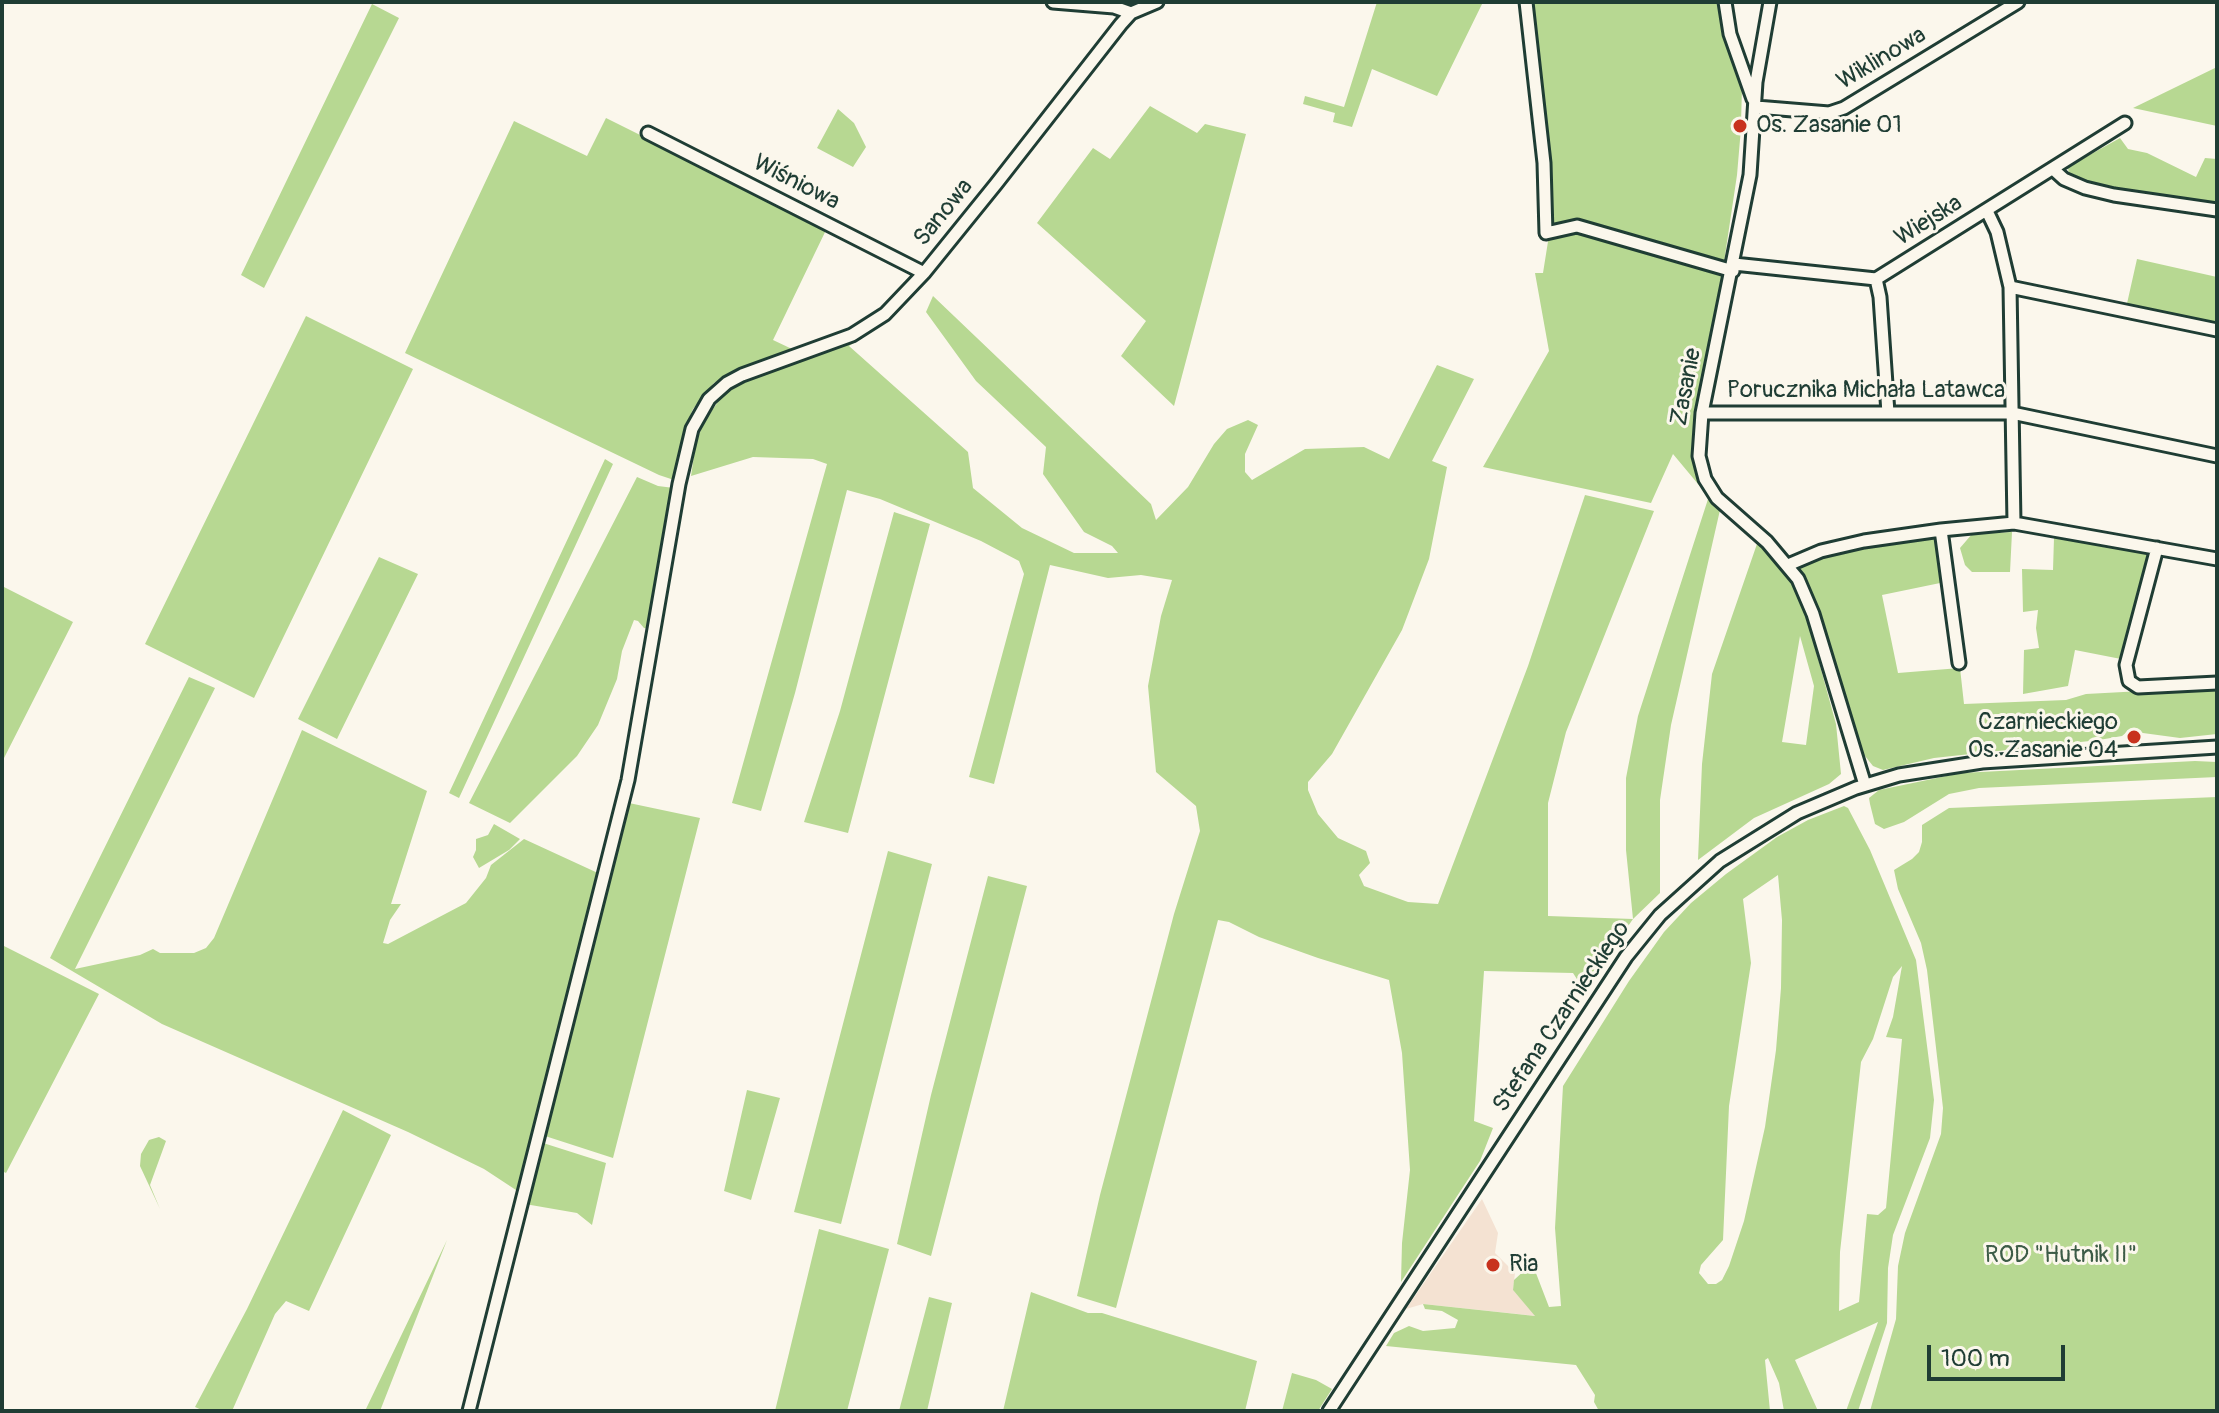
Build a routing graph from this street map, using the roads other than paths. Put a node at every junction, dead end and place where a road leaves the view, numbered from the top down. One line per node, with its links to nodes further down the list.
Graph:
1 (1053, 2): 7 (street)
2 (1157, 2): 7 (street, Sanowa)
3 (1526, 2): 14 (street)
4 (1725, 2): 8 (street)
5 (1770, 2): 8 (street, Zasanie)
6 (2018, 2): 8 (street, Wiklinowa)
7 (1131, 13): 15 (street, Sanowa)
8 (1756, 107): 14 (street, Zasanie)
9 (2125, 123): 11 (street, Wiejska)
10 (648, 133): 15 (street, Wiśniowa)
11 (2053, 169): 12 (street); 13 (street, Wiejska)
12 (2217, 210)
13 (1987, 211): 16 (street, Wiejska); 17 (street)
14 (1733, 268): 16 (street); 19 (street, Zasanie)
15 (924, 273): 32 (street, Sanowa)
16 (1876, 279): 20 (street)
17 (2010, 287): 18 (street); 21 (street)
18 (2217, 330)
19 (1702, 413): 20 (street, Porucznika Michała Latawca); 27 (street, Zasanie)
20 (1888, 413): 21 (street, Porucznika Michała Latawca)
21 (2012, 413): 22 (street, Porucznika Michała Latawca); 23 (street)
22 (2217, 456)
23 (2014, 523): 24 (street); 25 (street)
24 (1941, 530): 27 (street); 28 (street)
25 (2157, 548): 26 (street); 29 (street)
26 (2217, 559)
27 (1788, 565): 31 (street, Zasanie)
28 (1959, 663)
29 (2217, 683)
30 (2217, 747): 31 (street, Stefana Czarnieckiego)
31 (1865, 785): 33 (street, Stefana Czarnieckiego)
32 (469, 1411)
33 (1329, 1411)

